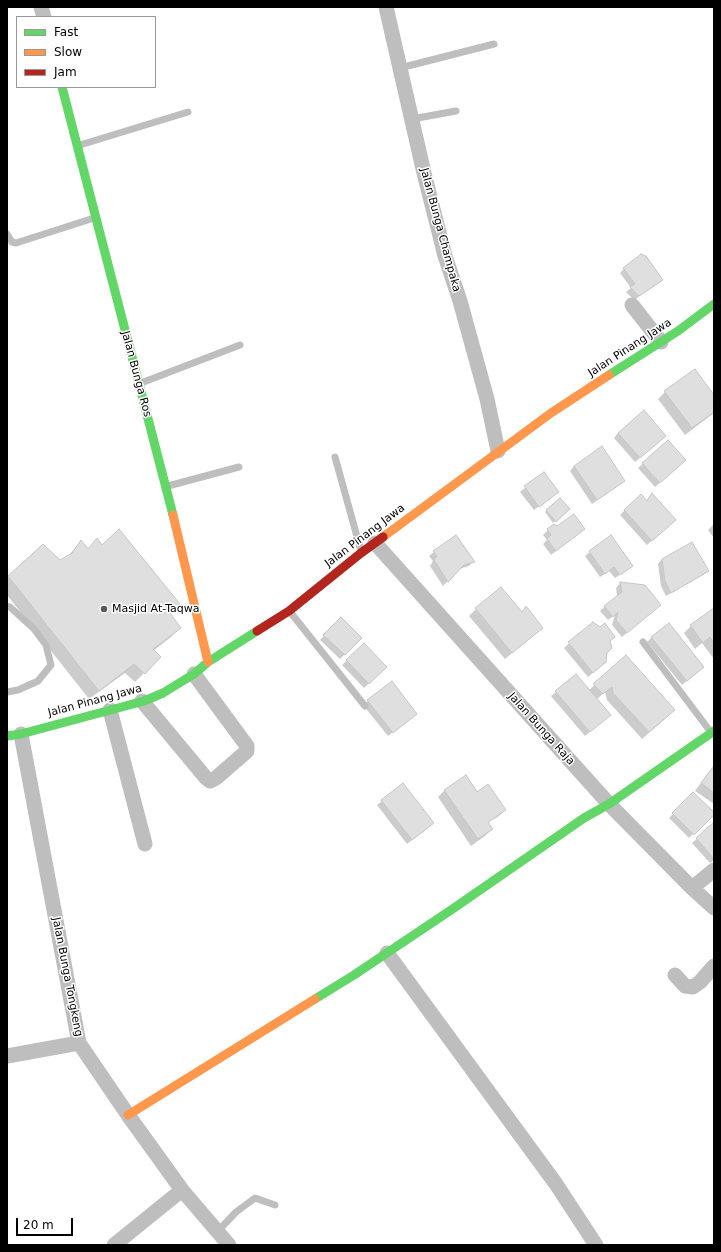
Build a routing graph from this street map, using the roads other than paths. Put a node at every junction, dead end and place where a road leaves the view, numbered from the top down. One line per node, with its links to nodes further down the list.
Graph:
1 (386, 7): 3 (street, Jalan Bunga Champaka)
2 (494, 44): 3 (lane)
3 (400, 68): 7 (street, Jalan Bunga Champaka)
4 (62, 88): 8 (street, Jalan Bunga Ros)
5 (456, 111): 7 (lane)
6 (188, 112): 8 (lane)
7 (412, 119): 17 (street, Jalan Bunga Champaka)
8 (78, 145): 9 (street, Jalan Bunga Ros)
9 (96, 217): 11 (lane); 16 (street, Jalan Bunga Ros)
10 (7, 234): 11 (lane)
11 (9, 245)
12 (714, 304): 14 (street, Jalan Pinang Jawa)
13 (632, 305): 14 (street)
14 (661, 342): 17 (street, Jalan Pinang Jawa)
15 (240, 345): 16 (lane)
16 (139, 383): 20 (street, Jalan Bunga Ros)
17 (498, 451): 21 (street, Jalan Pinang Jawa)
18 (335, 457): 22 (lane)
19 (239, 467): 20 (lane)
20 (166, 486): 26 (street, Jalan Bunga Ros)
21 (375, 543): 22 (street, Jalan Pinang Jawa); 34 (street, Jalan Bunga Raja)
22 (361, 553): 24 (street, Jalan Pinang Jawa)
23 (7, 606): 28 (lane)
24 (289, 611): 26 (street, Jalan Pinang Jawa); 30 (lane)
25 (643, 642): 32 (lane)
26 (208, 662): 27 (street, Jalan Pinang Jawa)
27 (194, 674): 29 (street, Jalan Pinang Jawa); 29 (street)
28 (7, 692)
29 (142, 701): 31 (street, Jalan Pinang Jawa)
30 (366, 706)
31 (110, 710): 33 (street, Jalan Pinang Jawa); 35 (street)
32 (713, 731): 34 (street)
33 (14, 735): 42 (street, Jalan Bunga Tongkeng)
34 (608, 804): 37 (street, Jalan Bunga Raja); 39 (street)
35 (145, 844)
36 (714, 870): 37 (street)
37 (692, 888): 38 (street, Jalan Bunga Raja)
38 (714, 908)
39 (387, 953): 44 (street); 50 (street)
40 (714, 966): 41 (street)
41 (675, 975)
42 (79, 1043): 43 (street); 44 (street, Jalan Bunga Tongkeng)
43 (7, 1056)
44 (128, 1115): 45 (street, Jalan Bunga Tongkeng)
45 (182, 1190): 47 (street, Jalan Bunga Tongkeng); 48 (street)
46 (275, 1205): 47 (lane)
47 (218, 1231): 49 (street, Jalan Bunga Tongkeng)
48 (114, 1245)
49 (229, 1245)
50 (596, 1245)

